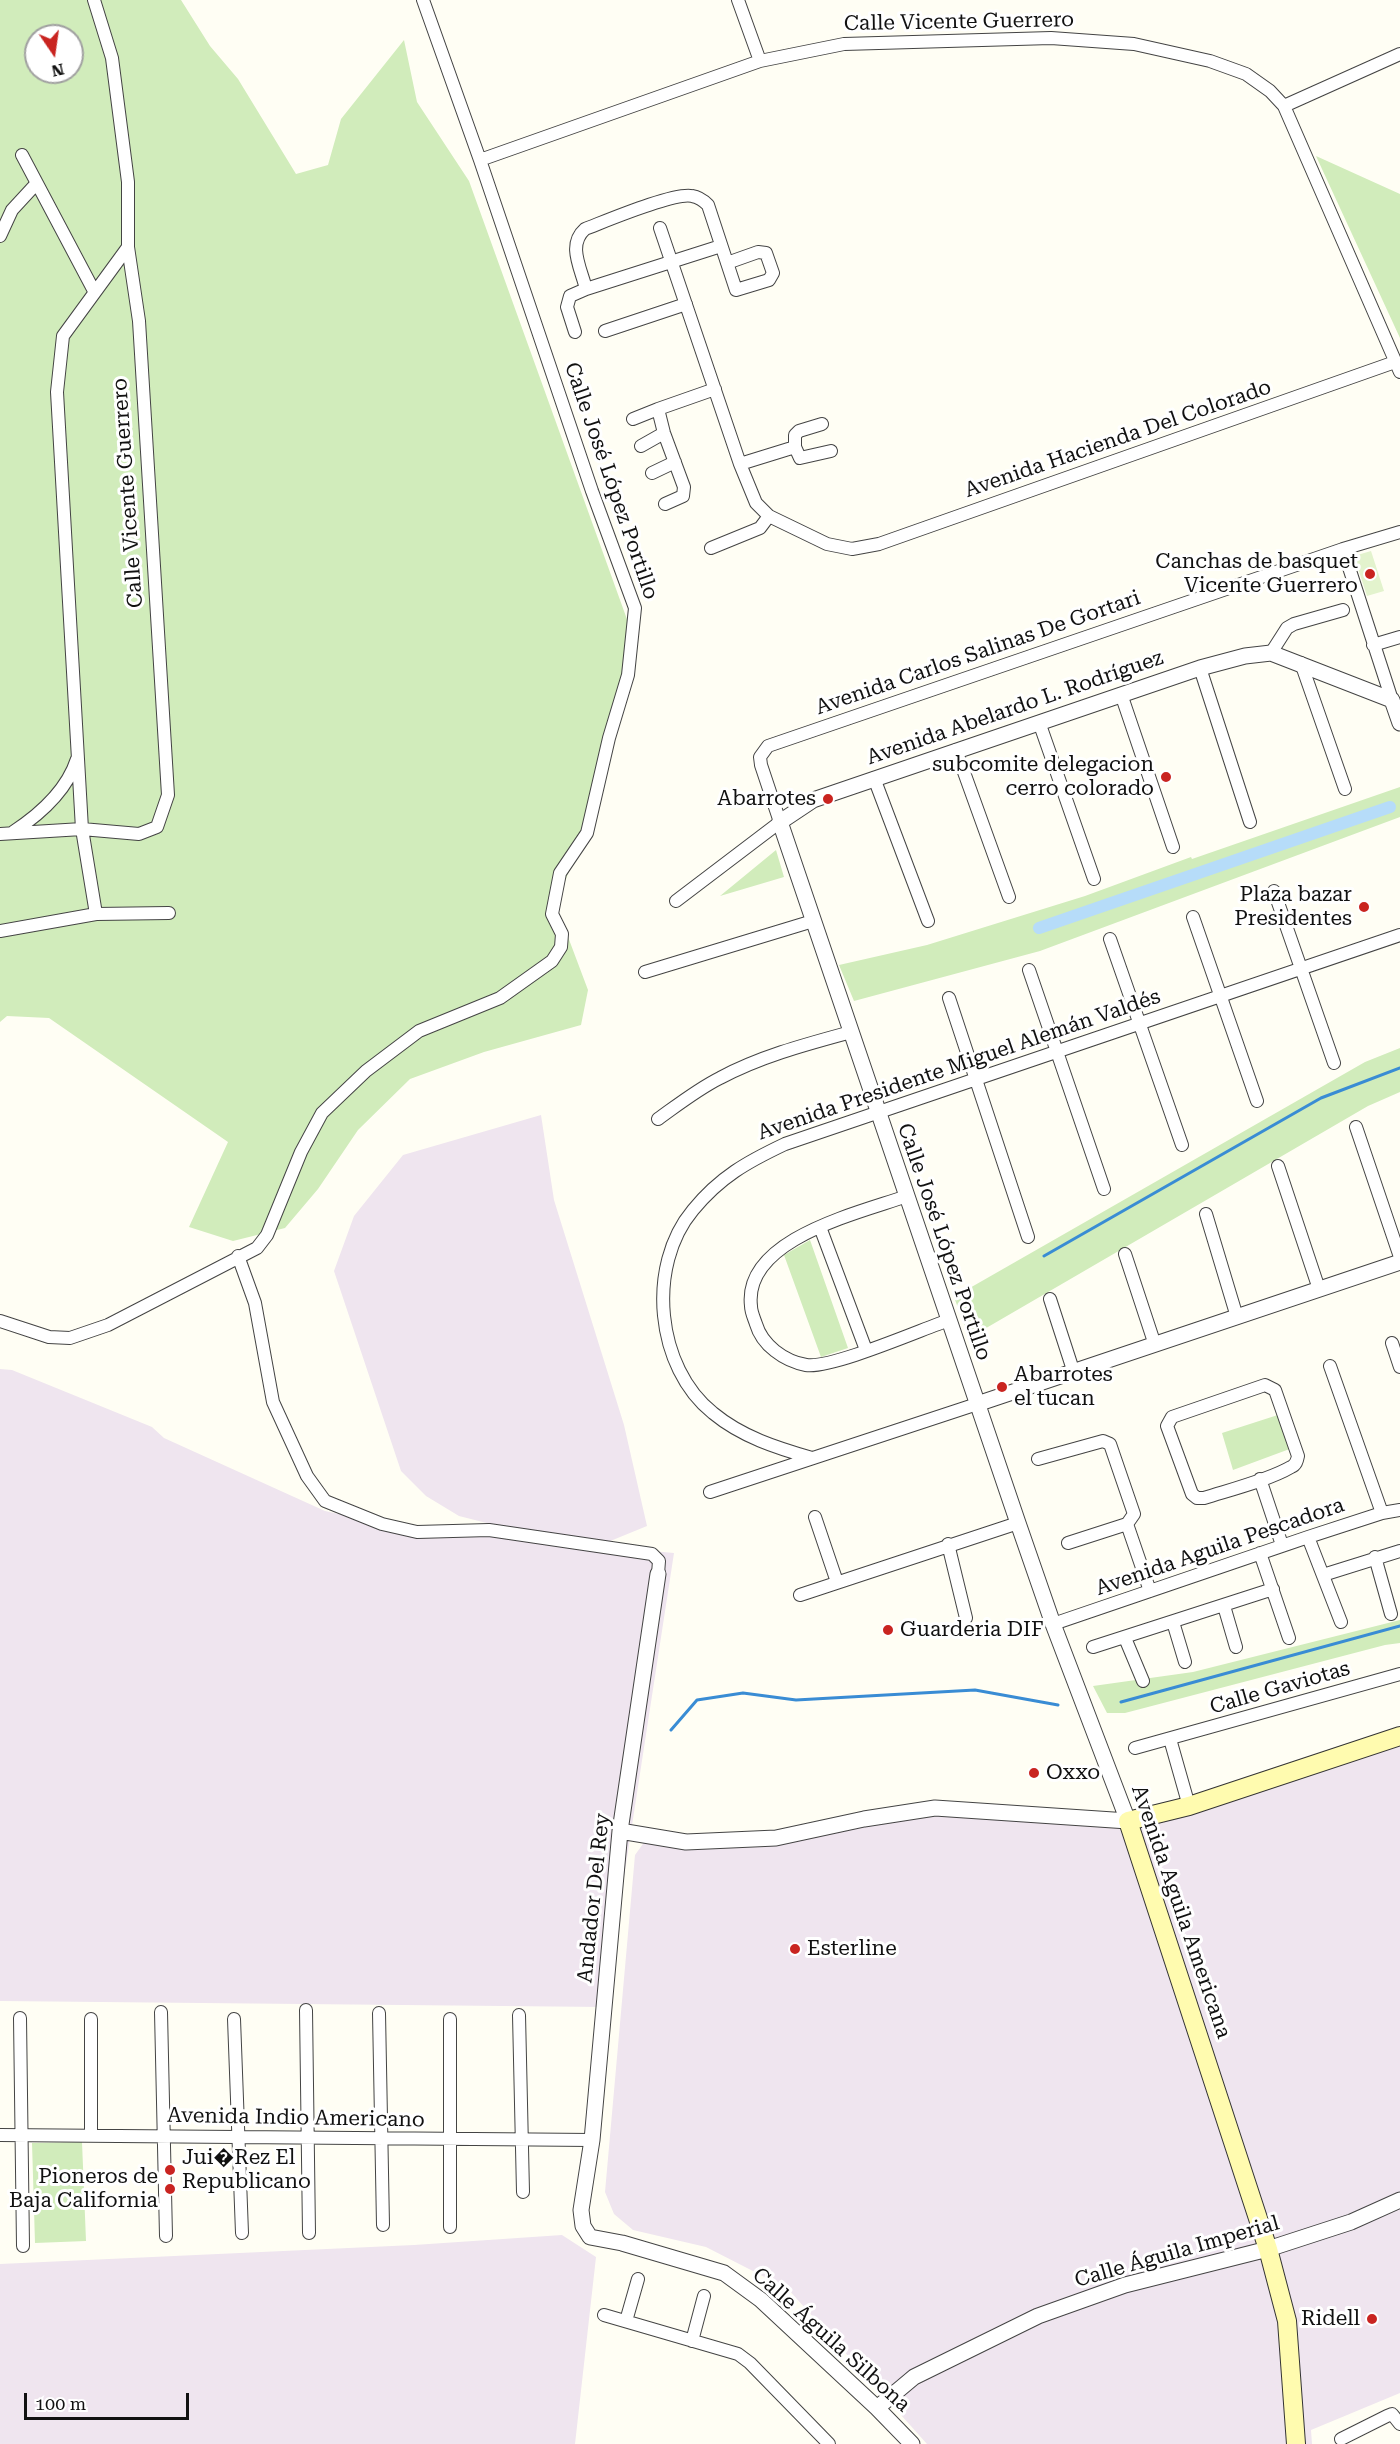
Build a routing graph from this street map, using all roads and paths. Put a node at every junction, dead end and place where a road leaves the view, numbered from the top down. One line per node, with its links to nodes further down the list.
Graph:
1 (94, 0): 13 (street, Calle Vicente Guerrero)
2 (423, 0): 8 (street)
3 (738, 0): 5 (street)
4 (1400, 54): 6 (street)
5 (760, 61): 6 (street, Calle Vicente Guerrero); 8 (street, Calle Vicente Guerrero)
6 (1284, 106): 21 (street, Calle Vicente Guerrero)
7 (22, 155): 9 (street)
8 (480, 160): 92 (street, Calle José López Portillo)
9 (36, 184): 11 (street); 17 (street)
10 (660, 228): 14 (street)
11 (0, 236)
12 (721, 246): 14 (street); 15 (street); 16 (street)
13 (128, 247): 17 (street); 55 (street, Calle Vicente Guerrero)
14 (672, 262): 16 (street); 18 (street)
15 (727, 263)
16 (586, 289): 20 (street)
17 (94, 291): 50 (street)
18 (686, 304): 19 (street); 22 (street)
19 (605, 331)
20 (575, 332)
21 (1398, 367): 34 (street, Avenida Hacienda Del Colorado)
22 (715, 390): 23 (street); 31 (street)
23 (658, 409): 24 (street); 26 (street)
24 (633, 419)
25 (822, 424): 28 (street)
26 (664, 433): 27 (street); 30 (street)
27 (642, 446)
28 (795, 447): 29 (street); 31 (street)
29 (831, 451)
30 (675, 462): 32 (street); 33 (street)
31 (740, 464): 34 (street)
32 (652, 473)
33 (665, 504)
34 (769, 516): 36 (street)
35 (1400, 532): 37 (street, Avenida Carlos Salinas De Gortari)
36 (711, 548)
37 (1343, 549): 40 (street); 49 (street, Avenida Carlos Salinas De Gortari)
38 (1343, 610): 41 (street)
39 (1400, 637): 40 (street)
40 (1373, 645): 45 (street)
41 (1271, 653): 42 (street, Avenida Abelardo L. Rodríguez); 43 (street, Avenida Abelardo L. Rodríguez)
42 (1301, 663): 45 (street, Avenida Abelardo L. Rodríguez); 52 (street)
43 (1200, 668): 44 (street, Avenida Abelardo L. Rodríguez); 54 (street)
44 (1121, 694): 46 (street, Avenida Abelardo L. Rodríguez); 57 (street)
45 (1392, 700): 47 (street)
46 (1039, 722): 48 (street, Avenida Abelardo L. Rodríguez); 58 (street)
47 (1400, 723)
48 (956, 750): 51 (street, Avenida Abelardo L. Rodríguez); 60 (street)
49 (763, 751): 53 (street, Calle José López Portillo)
50 (78, 755): 55 (street); 56 (street)
51 (874, 778): 53 (street, Avenida Abelardo L. Rodríguez); 66 (street)
52 (1344, 789)
53 (780, 822): 61 (street); 65 (street, Calle José López Portillo)
54 (1250, 822)
55 (82, 829): 56 (street, Calle Vicente Guerrero); 63 (street)
56 (5, 834)
57 (1173, 847)
58 (1094, 879)
59 (1274, 891): 70 (street)
60 (1009, 897)
61 (676, 901)
62 (169, 913): 63 (street)
63 (96, 914): 67 (street)
64 (1193, 917): 73 (street)
65 (813, 921): 72 (street); 76 (street, Calle José López Portillo)
66 (928, 921)
67 (0, 931)
68 (1400, 934): 70 (street, Avenida Presidente Miguel Alemán Valdés)
69 (1110, 939): 75 (street)
70 (1301, 968): 73 (street, Avenida Presidente Miguel Alemán Valdés); 78 (street)
71 (1029, 970): 77 (street)
72 (645, 972)
73 (1221, 996): 75 (street, Avenida Presidente Miguel Alemán Valdés); 80 (street)
74 (950, 998): 79 (street)
75 (1139, 1024): 77 (street, Avenida Presidente Miguel Alemán Valdés); 84 (street)
76 (851, 1032): 81 (street, Calle José López Portillo); 82 (street)
77 (1057, 1052): 79 (street, Avenida Presidente Miguel Alemán Valdés); 86 (street)
78 (1334, 1063)
79 (976, 1079): 81 (street, Avenida Presidente Miguel Alemán Valdés); 90 (street)
80 (1257, 1101)
81 (879, 1113): 87 (street, Calle José López Portillo); 107 (street, Avenida Presidente Miguel Alemán Valdés)
82 (658, 1119)
83 (1356, 1127): 93 (street)
84 (1182, 1145)
85 (1278, 1166): 95 (street)
86 (1104, 1189)
87 (907, 1196): 89 (street); 98 (street, Calle José López Portillo)
88 (1206, 1214): 97 (street)
89 (820, 1227): 102 (street); 102 (street)
90 (1028, 1237)
91 (1125, 1254): 101 (street)
92 (238, 1256): 99 (street, Calle José López Portillo); 123 (street)
93 (1400, 1257)
94 (1400, 1262): 95 (street)
95 (1319, 1289): 97 (street)
96 (1050, 1299): 105 (street)
97 (1237, 1317): 101 (street)
98 (949, 1320): 102 (street); 106 (street, Calle José López Portillo)
99 (0, 1321)
100 (1392, 1343): 104 (street)
101 (1155, 1345): 105 (street)
102 (866, 1350)
103 (1330, 1366): 112 (street)
104 (1400, 1367)
105 (1074, 1373): 106 (street)
106 (977, 1404): 107 (street); 114 (street, Avenida Aguila Americana)
107 (812, 1458): 110 (street)
108 (1038, 1459): 115 (street)
109 (1260, 1479): 109 (street); 119 (street)
110 (710, 1492)
111 (1400, 1510): 112 (street, Avenida Aguila Pescadora)
112 (1382, 1513): 116 (street, Avenida Aguila Pescadora)
113 (815, 1517): 125 (street)
114 (1018, 1523): 118 (street); 134 (street, Avenida Aguila Americana)
115 (1127, 1524): 117 (street); 127 (street)
116 (1308, 1537): 119 (street, Avenida Aguila Pescadora); 124 (street)
117 (1068, 1543)
118 (948, 1544): 125 (street); 131 (street)
119 (1282, 1545): 121 (street, Avenida Aguila Pescadora)
120 (1400, 1551): 122 (street)
121 (1260, 1553): 126 (street); 127 (street, Avenida Aguila Pescadora)
122 (1375, 1557): 124 (street); 130 (street)
123 (658, 1574): 147 (street, Andador Del Rey)
124 (1323, 1575): 133 (street)
125 (837, 1582): 128 (street)
126 (1273, 1589): 129 (street); 136 (street)
127 (1150, 1590): 134 (street, Avenida Aguila Pescadora)
128 (800, 1595)
129 (1224, 1606): 132 (street); 138 (street)
130 (1391, 1614)
131 (966, 1618)
132 (1173, 1622): 135 (street); 139 (street)
133 (1341, 1622)
134 (1053, 1624): 146 (street, Avenida Aguila Americana)
135 (1125, 1638): 137 (street); 141 (street)
136 (1289, 1638)
137 (1093, 1647)
138 (1236, 1647)
139 (1185, 1662)
140 (1400, 1674): 143 (street, Calle Gaviotas)
141 (1143, 1681)
142 (1400, 1736): 145 (main road)
143 (1170, 1739): 144 (street, Calle Gaviotas); 145 (street)
144 (1135, 1748)
145 (1189, 1806): 146 (main road)
146 (1128, 1821): 147 (street); 175 (main road, Avenida Aguila Americana)
147 (620, 1831): 165 (street, Andador Del Rey)
148 (306, 2010): 161 (street)
149 (161, 2012): 159 (street)
150 (379, 2013): 162 (street)
151 (519, 2015): 164 (street)
152 (20, 2018): 157 (street)
153 (91, 2019): 158 (street)
154 (234, 2019): 160 (street)
155 (450, 2019): 163 (street)
156 (0, 2134): 157 (street, Avenida Indio Americano)
157 (21, 2135): 158 (street, Avenida Indio Americano); 174 (street)
158 (91, 2135): 159 (street, Avenida Indio Americano)
159 (164, 2136): 160 (street, Avenida Indio Americano); 173 (street)
160 (239, 2137): 161 (street, Avenida Indio Americano); 171 (street)
161 (308, 2138): 162 (street, Avenida Indio Americano); 172 (street)
162 (381, 2138): 163 (street, Avenida Indio Americano); 168 (street)
163 (450, 2139): 164 (street, Avenida Indio Americano); 170 (street)
164 (520, 2140): 165 (street, Avenida Indio Americano); 166 (street)
165 (592, 2140): 169 (street, Andador Del Rey)
166 (523, 2192)
167 (1400, 2200): 175 (street, Calle Águila Imperial)
168 (383, 2225)
169 (583, 2226): 181 (street, Calle Águila Silbona)
170 (450, 2227)
171 (242, 2233)
172 (309, 2233)
173 (166, 2236)
174 (23, 2246)
175 (1268, 2248): 181 (street, Calle Águila Imperial); 186 (main road, Avenida Aguila Americana)
176 (638, 2279): 179 (street)
177 (704, 2296): 180 (street)
178 (604, 2314): 179 (street)
179 (626, 2321): 180 (street)
180 (692, 2341): 184 (street)
181 (877, 2408): 185 (street, Calle Águila Silbona)
182 (1400, 2424): 183 (street)
183 (1341, 2439)
184 (829, 2444)
185 (912, 2444)
186 (1296, 2444)

